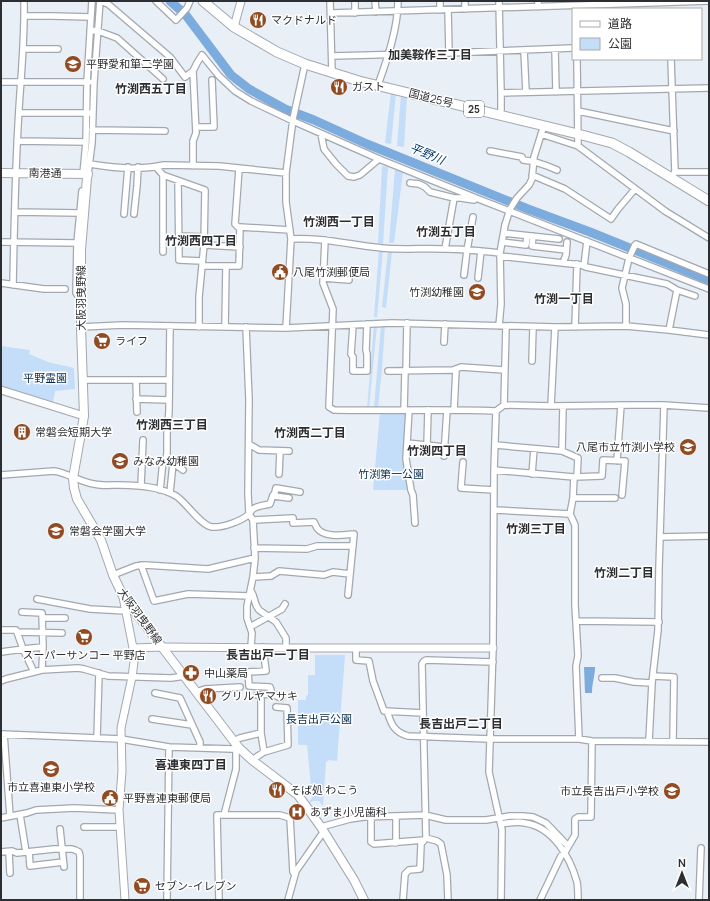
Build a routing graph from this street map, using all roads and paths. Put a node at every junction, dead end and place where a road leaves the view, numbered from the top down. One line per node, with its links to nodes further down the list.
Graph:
1 (24, 1): 27 (street)
2 (92, 1): 28 (street)
3 (100, 1): 31 (street); 44 (street)
4 (156, 1): 5 (street)
5 (190, 1)
6 (203, 1): 29 (highway, 国道25号 / 25)
7 (241, 1): 29 (street)
8 (330, 1): 25 (street)
9 (355, 1): 26 (street)
10 (375, 1): 24 (street)
11 (398, 1): 23 (street)
12 (440, 1): 21 (street)
13 (465, 1): 20 (street)
14 (499, 1): 19 (street)
15 (709, 1): 17 (street)
16 (538, 4): 18 (street); 19 (street)
17 (670, 4): 18 (street)
18 (575, 5)
19 (499, 8): 20 (street); 36 (street)
20 (465, 9): 22 (street)
21 (440, 10): 22 (street); 23 (street)
22 (448, 10): 38 (street)
23 (398, 11): 24 (street); 39 (street)
24 (376, 12): 26 (street)
25 (331, 13): 26 (street); 40 (street)
26 (355, 13)
27 (24, 16): 28 (street); 33 (street)
28 (91, 17): 30 (street)
29 (234, 26): 43 (highway, 国道25号 / 25)
30 (90, 30): 31 (street); 50 (street)
31 (98, 31): 46 (street); 51 (street)
32 (572, 48): 35 (street)
33 (23, 49): 34 (street); 49 (street)
34 (58, 49)
35 (555, 49): 37 (street); 57 (street)
36 (500, 50): 37 (street); 38 (street); 58 (street)
37 (524, 50): 56 (street)
38 (449, 53): 39 (street)
39 (389, 54): 40 (street); 52 (street)
40 (332, 56): 45 (street)
41 (577, 60): 55 (street)
42 (671, 60): 54 (street)
43 (305, 64): 45 (highway, 国道25号 / 25); 63 (street)
44 (193, 71): 63 (street); 64 (street)
45 (332, 73): 52 (highway, 国道25号 / 25)
46 (164, 79)
47 (212, 80): 64 (street)
48 (1, 82): 49 (street)
49 (21, 82): 50 (street); 60 (street)
50 (87, 82): 51 (street); 61 (street)
51 (94, 82): 61 (street)
52 (378, 85): 62 (highway, 国道25号 / 25)
53 (709, 88): 54 (street)
54 (672, 89): 55 (street); 68 (street)
55 (578, 91): 57 (street); 59 (street)
56 (526, 92): 57 (street); 58 (street)
57 (556, 92)
58 (501, 93): 62 (street)
59 (578, 111): 68 (street); 70 (street)
60 (19, 113): 61 (street); 71 (street)
61 (89, 113): 65 (street); 72 (street)
62 (499, 115): 66 (highway, 国道25号 / 25)
63 (293, 120): 69 (street); 86 (street)
64 (196, 127): 78 (street)
65 (92, 130): 67 (street); 77 (street)
66 (543, 130): 70 (highway, 国道25号 / 25); 73 (street); 76 (street)
67 (165, 131)
68 (674, 131): 87 (street)
69 (321, 134): 75 (street); 75 (street)
70 (578, 134): 73 (street); 87 (highway, 国道25号 / 25)
71 (17, 141): 72 (street); 88 (street)
72 (86, 142): 89 (street)
73 (578, 146): 96 (street)
74 (490, 151): 76 (street)
75 (379, 159): 94 (street)
76 (533, 161): 83 (street); 91 (street)
77 (90, 164): 79 (street); 89 (street)
78 (193, 166): 81 (street); 82 (street)
79 (128, 167): 80 (street); 104 (street)
80 (138, 167): 81 (street); 105 (street)
81 (156, 167): 90 (street)
82 (239, 169): 86 (street); 107 (street)
83 (557, 170)
84 (709, 172): 87 (street)
85 (1, 173): 88 (main road, 南港通)
86 (286, 173): 108 (street)
87 (673, 174): 100 (highway, 国道25号 / 25)
88 (16, 175): 89 (main road, 南港通); 92 (main road, 南港通); 102 (street)
89 (86, 175): 103 (street); 149 (main road, 大阪羽曳野線)
90 (163, 175): 93 (street); 129 (street)
91 (532, 175): 96 (street); 101 (street)
92 (1, 177)
93 (178, 181): 110 (street); 112 (street)
94 (435, 181): 97 (street); 99 (street)
95 (410, 183): 97 (street)
96 (635, 189): 114 (street)
97 (432, 192): 98 (street)
98 (454, 198): 99 (street); 125 (street)
99 (481, 200): 101 (street)
100 (709, 201)
101 (509, 210): 109 (street); 117 (street)
102 (15, 212): 103 (street); 119 (street)
103 (80, 213): 122 (street)
104 (124, 214)
105 (134, 214)
106 (473, 217): 126 (street)
107 (240, 227): 108 (street); 124 (street)
108 (290, 230): 113 (street)
109 (504, 233): 111 (street); 120 (street)
110 (179, 236): 112 (street); 133 (street)
111 (530, 236): 115 (street); 120 (street); 127 (street)
112 (205, 237): 123 (street)
113 (291, 238): 116 (street); 166 (street)
114 (709, 238)
115 (559, 239)
116 (325, 240): 125 (street); 140 (street)
117 (587, 241): 131 (street); 136 (street)
118 (1, 242): 119 (street)
119 (14, 242): 122 (street); 144 (street)
120 (502, 242): 130 (street)
121 (567, 242): 127 (street)
122 (77, 243): 149 (street)
123 (204, 245): 124 (street); 133 (street)
124 (240, 247): 135 (street)
125 (444, 249): 126 (street)
126 (467, 250): 128 (street); 137 (street)
127 (566, 250): 132 (street)
128 (481, 251): 130 (street); 141 (street)
129 (163, 252)
130 (500, 254): 132 (street); 156 (street)
131 (630, 257): 138 (street); 139 (street); 146 (street)
132 (563, 262): 134 (street)
133 (202, 264): 135 (street); 160 (street)
134 (577, 264): 136 (street); 165 (street)
135 (226, 266): 161 (street)
136 (584, 266): 139 (street)
137 (464, 274)
138 (709, 274)
139 (624, 275): 147 (street); 158 (street)
140 (323, 278): 142 (street); 155 (street)
141 (478, 278)
142 (349, 280)
143 (1, 283): 144 (street)
144 (13, 285): 145 (street)
145 (65, 289)
146 (709, 289)
147 (677, 290): 148 (street); 167 (street)
148 (695, 296)
149 (81, 300): 159 (main road, 大阪羽曳野線)
150 (407, 323): 151 (street); 152 (street); 173 (street)
151 (367, 324): 153 (street); 153 (street)
152 (445, 324): 156 (street); 169 (street)
153 (353, 325): 155 (street)
154 (170, 326): 159 (street); 160 (street); 177 (street)
155 (333, 326): 166 (street); 187 (street)
156 (499, 326): 157 (street)
157 (506, 326): 163 (street); 174 (street)
158 (626, 326): 165 (street); 167 (street)
159 (81, 327): 175 (main road, 大阪羽曳野線)
160 (199, 327): 161 (street)
161 (225, 327): 162 (street)
162 (246, 327): 166 (street); 195 (street)
163 (533, 327): 164 (street); 170 (street)
164 (555, 327): 165 (street); 184 (street)
165 (575, 327)
166 (286, 328)
167 (669, 330): 168 (street)
168 (709, 335)
169 (444, 342)
170 (532, 361)
171 (456, 369): 173 (street); 174 (street); 189 (street)
172 (388, 370): 173 (street)
173 (406, 370): 187 (street)
174 (504, 370): 181 (street)
175 (83, 380): 176 (street); 192 (main road, 大阪羽曳野線)
176 (136, 380): 177 (street); 179 (street)
177 (170, 380): 180 (street)
178 (1, 390): 192 (street)
179 (136, 399): 180 (street); 190 (street)
180 (169, 400): 204 (street)
181 (504, 405): 184 (street); 191 (street)
182 (621, 405): 183 (street); 185 (street); 205 (street)
183 (664, 405): 186 (street); 231 (street)
184 (551, 406): 185 (street)
185 (563, 406): 202 (street)
186 (709, 408)
187 (406, 410): 188 (street); 194 (street)
188 (428, 410): 189 (street); 196 (street)
189 (450, 410): 191 (street); 198 (street)
190 (137, 412)
191 (496, 412): 197 (street)
192 (84, 416): 214 (main road, 大阪羽曳野線)
193 (143, 440): 215 (street)
194 (407, 443): 196 (street); 229 (street)
195 (249, 444): 200 (street); 226 (street)
196 (426, 445): 198 (street)
197 (495, 445): 199 (street); 209 (street)
198 (445, 447): 203 (street)
199 (534, 448): 202 (street); 212 (street)
200 (280, 451): 201 (street); 211 (street)
201 (289, 451)
202 (562, 451): 213 (street)
203 (444, 456)
204 (166, 458): 207 (street); 216 (street)
205 (618, 461): 213 (street); 220 (street)
206 (463, 462): 217 (street)
207 (173, 463): 208 (street); 219 (street)
208 (183, 470)
209 (494, 470): 212 (street); 217 (street)
210 (1, 474): 214 (street)
211 (279, 474)
212 (532, 474): 213 (street)
213 (576, 477): 223 (street)
214 (73, 478): 215 (street); 237 (main road, 大阪羽曳野線)
215 (141, 486): 216 (street)
216 (160, 490): 219 (street)
217 (494, 490): 225 (street)
218 (300, 492): 221 (street)
219 (170, 493): 226 (street)
220 (622, 495)
221 (274, 496): 222 (street); 226 (street)
222 (289, 498)
223 (573, 498): 224 (street); 227 (street)
224 (615, 498)
225 (494, 510): 227 (street); 263 (street)
226 (249, 514): 228 (street)
227 (570, 514): 249 (street)
228 (253, 520): 232 (street); 233 (street)
229 (415, 523)
230 (709, 536): 231 (street)
231 (660, 537): 250 (street)
232 (353, 546): 233 (street); 236 (street)
233 (254, 548): 234 (street)
234 (255, 558): 235 (street); 238 (street)
235 (141, 565): 237 (street); 239 (street)
236 (350, 574): 238 (street); 240 (street)
237 (113, 575): 241 (main road, 大阪羽曳野線)
238 (253, 577): 239 (street)
239 (250, 593): 246 (street); 251 (street)
240 (348, 595)
241 (123, 596): 244 (street); 257 (main road, 大阪羽曳野線)
242 (37, 598): 244 (street)
243 (285, 604): 246 (street)
244 (126, 611): 260 (street)
245 (22, 612): 247 (street)
246 (268, 616): 251 (street); 261 (street)
247 (42, 618): 248 (street); 254 (street)
248 (64, 618)
249 (576, 621): 250 (street); 292 (street)
250 (658, 622): 271 (street)
251 (250, 627): 258 (street)
252 (1, 630): 253 (street)
253 (16, 632): 254 (street); 264 (street)
254 (42, 633): 255 (street); 256 (street)
255 (62, 634)
256 (43, 647): 264 (street); 267 (street)
257 (162, 647): 258 (street); 260 (street); 270 (main road, 大阪羽曳野線)
258 (251, 647): 259 (street)
259 (263, 647): 261 (street); 279 (street)
260 (133, 648): 272 (street)
261 (286, 648): 262 (street)
262 (356, 648): 263 (street); 282 (street)
263 (493, 648): 266 (street)
264 (23, 649): 265 (street); 268 (street)
265 (1, 652)
266 (492, 662): 283 (street); 291 (street)
267 (42, 670): 268 (street); 269 (street)
268 (34, 672): 274 (street)
269 (99, 673): 272 (street); 288 (street)
270 (184, 676): 272 (street); 277 (main road, 大阪羽曳野線)
271 (653, 676): 275 (street); 295 (street)
272 (132, 677): 289 (street)
273 (602, 678): 275 (street)
274 (1, 681)
275 (652, 683): 294 (street)
276 (240, 687): 277 (street)
277 (196, 692): 297 (main road, 大阪羽曳野線)
278 (155, 693): 285 (street)
279 (272, 694): 280 (street); 286 (street)
280 (281, 698)
281 (276, 708): 300 (street)
282 (387, 711): 283 (street); 290 (street)
283 (423, 713): 290 (street)
284 (152, 719): 285 (street)
285 (192, 725): 299 (street)
286 (261, 733): 297 (street); 300 (street)
287 (2, 734): 288 (street); 306 (street)
288 (97, 738): 289 (street)
289 (121, 738): 298 (street); 302 (street)
290 (424, 738): 291 (street); 305 (street)
291 (490, 739): 292 (street); 310 (street)
292 (578, 739): 293 (street)
293 (592, 741): 294 (street); 317 (street)
294 (649, 741): 295 (street)
295 (673, 741): 296 (street)
296 (709, 742)
297 (236, 746): 299 (street); 301 (main road, 大阪羽曳野線); 304 (street)
298 (169, 747): 299 (street); 328 (street)
299 (200, 748)
300 (264, 752): 301 (street)
301 (252, 760): 314 (main road, 大阪羽曳野線)
302 (119, 810): 303 (street); 312 (street)
303 (20, 815): 306 (street); 322 (street)
304 (224, 815): 325 (street); 329 (street)
305 (425, 815): 307 (street); 310 (street); 315 (street)
306 (10, 816): 309 (street)
307 (396, 816): 308 (street); 316 (street)
308 (371, 817): 314 (street); 316 (street)
309 (1, 818)
310 (500, 821): 317 (street); 323 (street); 334 (street)
311 (84, 827): 312 (street)
312 (120, 827): 327 (street)
313 (60, 829): 319 (street)
314 (322, 829): 325 (street); 331 (main road, 大阪羽曳野線)
315 (425, 839): 316 (street); 332 (street); 333 (street)
316 (396, 843)
317 (568, 846): 323 (street)
318 (701, 848): 337 (street)
319 (62, 849): 322 (street); 322 (street); 326 (street)
320 (1, 852): 321 (street)
321 (9, 852): 322 (street); 324 (street)
322 (27, 852)
323 (565, 852): 335 (street); 336 (street)
324 (10, 872)
325 (295, 874): 330 (street)
326 (80, 900)
327 (124, 900)
328 (167, 900)
329 (219, 900)
330 (288, 900)
331 (364, 900)
332 (403, 900)
333 (448, 900)
334 (501, 900)
335 (540, 900)
336 (578, 900)
337 (699, 900)

